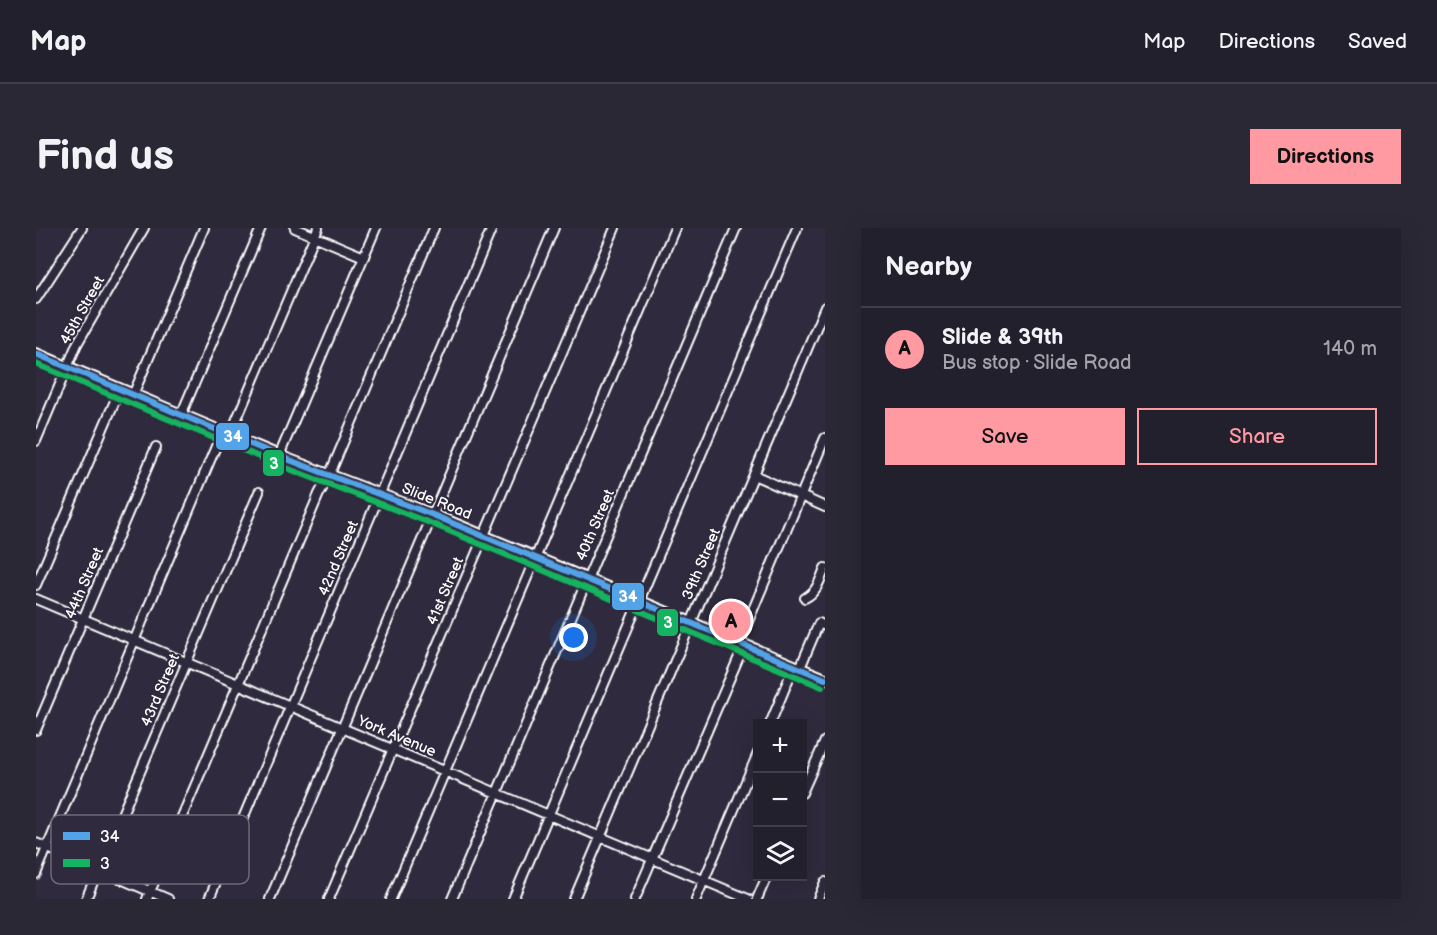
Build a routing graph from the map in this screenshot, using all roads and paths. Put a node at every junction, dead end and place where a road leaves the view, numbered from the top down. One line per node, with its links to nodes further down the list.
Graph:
1 (82, 228): 17 (street)
2 (144, 228): 20 (street, 45th Street)
3 (204, 228): 22 (street)
4 (261, 228): 23 (street)
5 (295, 228): 15 (street)
6 (318, 228): 15 (street)
7 (376, 228): 16 (street)
8 (434, 228): 30 (street)
9 (492, 228): 32 (street, 42nd Street)
10 (554, 228): 35 (street)
11 (615, 228): 36 (street, 41st Street)
12 (675, 228): 37 (street)
13 (736, 228): 39 (street, 40th Street)
14 (797, 228): 43 (street)
15 (315, 236): 16 (street); 24 (street)
16 (364, 257): 28 (street)
17 (36, 299)
18 (825, 307): 29 (street, 39th Street)
19 (36, 354): 20 (main road, Slide Road)
20 (67, 367): 21 (main road, Slide Road); 26 (street, 45th Street)
21 (120, 389): 22 (main road, Slide Road); 40 (street)
22 (133, 395): 23 (main road, Slide Road)
23 (181, 415): 24 (main road, Slide Road)
24 (226, 434): 28 (main road, Slide Road); 47 (street)
25 (825, 438): 33 (street)
26 (36, 441)
27 (156, 447): 44 (street, 44th Street)
28 (279, 456): 30 (main road, Slide Road)
29 (754, 475): 33 (street); 45 (street, 39th Street)
30 (328, 476): 32 (main road, Slide Road); 52 (street)
31 (259, 492): 49 (street, 43rd Street)
32 (380, 495): 35 (main road, Slide Road); 53 (street, 42nd Street)
33 (801, 496): 34 (street); 48 (street)
34 (825, 507)
35 (433, 514): 36 (main road, Slide Road); 55 (street)
36 (484, 536): 37 (main road, Slide Road); 58 (street, 41st Street)
37 (536, 558): 39 (main road, Slide Road); 60 (street)
38 (825, 568): 41 (street)
39 (587, 579): 43 (main road, Slide Road); 62 (street, 40th Street)
40 (36, 585)
41 (805, 598)
42 (36, 599): 44 (street, York Avenue)
43 (639, 601): 45 (main road, Slide Road); 67 (street)
44 (83, 618): 47 (street, York Avenue); 56 (street, 44th Street)
45 (691, 623): 48 (main road, Slide Road); 68 (street, 39th Street)
46 (825, 626): 50 (street)
47 (135, 640): 49 (street, York Avenue); 63 (street)
48 (742, 644): 50 (main road, Slide Road); 73 (street)
49 (187, 662): 52 (street, York Avenue); 64 (street, 43rd Street)
50 (797, 667): 51 (main road, Slide Road); 54 (street)
51 (825, 679)
52 (238, 683): 53 (street, York Avenue); 65 (street)
53 (290, 706): 55 (street, York Avenue); 66 (street, 42nd Street)
54 (772, 719)
55 (343, 728): 58 (street, York Avenue); 85 (street)
56 (36, 730)
57 (825, 741): 61 (street)
58 (393, 749): 60 (street, York Avenue); 86 (street, 41st Street)
59 (753, 765): 75 (street)
60 (445, 771): 62 (street, York Avenue); 87 (street)
61 (807, 782)
62 (497, 793): 67 (street, York Avenue); 88 (street, 40th Street)
63 (61, 815)
64 (122, 815)
65 (182, 815)
66 (244, 815)
67 (549, 815): 68 (street, York Avenue); 89 (street)
68 (600, 837): 73 (street, York Avenue); 90 (street, 39th Street)
69 (51, 838): 71 (street)
70 (36, 843): 71 (street)
71 (47, 847): 72 (street); 74 (street)
72 (51, 849)
73 (652, 859): 75 (street, York Avenue); 91 (street)
74 (36, 874)
75 (704, 880): 92 (street); 93 (street, York Avenue)
76 (765, 881): 94 (street)
77 (825, 882): 95 (street)
78 (92, 884): 82 (street, 43rd Street)
79 (127, 884): 81 (street)
80 (214, 884): 84 (street, 42nd Street)
81 (148, 895): 83 (street)
82 (86, 899)
83 (168, 899)
84 (208, 899)
85 (270, 899)
86 (329, 899)
87 (391, 899)
88 (452, 899)
89 (513, 899)
90 (574, 899)
91 (635, 899)
92 (696, 899)
93 (748, 899)
94 (757, 899)
95 (818, 899)

